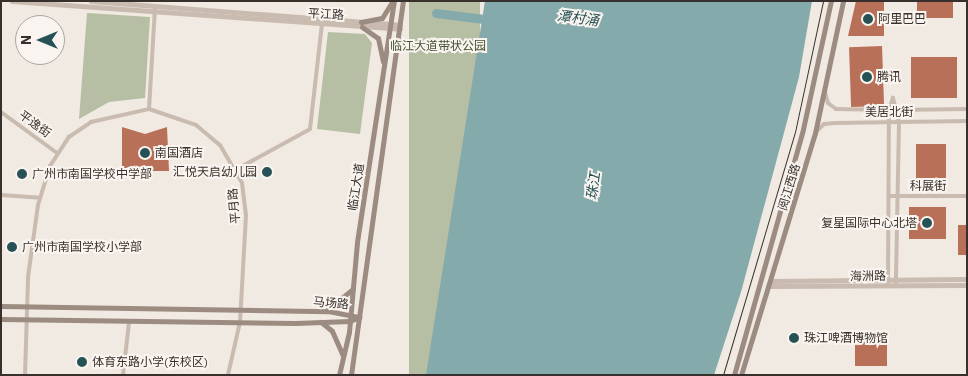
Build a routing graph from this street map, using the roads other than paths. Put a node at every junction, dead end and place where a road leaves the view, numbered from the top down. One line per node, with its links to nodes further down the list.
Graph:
1 (12, 1): 7 (street, 平江路)
2 (91, 1): 7 (street, 平江路)
3 (393, 1): 9 (main road); 10 (main road, 临江大道)
4 (404, 1): 11 (main road, 临江大道)
5 (831, 1): 59 (main road, 阅江西路)
6 (844, 1): 13 (main road, 阅江西路)
7 (155, 9): 8 (street, 平江路); 9 (street, 平江路); 16 (street)
8 (322, 24): 9 (street, 平江路); 26 (street)
9 (362, 24): 10 (street, 平江路); 12 (main road)
10 (391, 26): 11 (street, 平江路); 12 (main road, 临江大道)
11 (400, 27): 15 (main road, 临江大道)
12 (384, 73): 14 (main road, 临江大道)
13 (825, 90): 18 (street, 美居北街); 24 (main road, 阅江西路)
14 (380, 98): 15 (main road); 32 (main road, 临江大道)
15 (390, 99): 33 (main road, 临江大道)
16 (149, 109): 25 (street); 26 (street, 平月路)
17 (967, 109): 19 (street, 美居北街)
18 (889, 110): 19 (street, 美居北街); 19 (street); 21 (street)
19 (897, 110): 22 (street)
20 (1, 112): 25 (street, 平逸街)
21 (889, 122): 22 (street, 美居北街); 24 (street, 美居北街); 28 (street)
22 (899, 122): 23 (street, 美居北街); 29 (street)
23 (967, 122)
24 (815, 133): 36 (main road, 阅江西路)
25 (57, 152): 31 (street)
26 (237, 169): 43 (street, 平月路)
27 (1, 195): 31 (street)
28 (890, 196): 29 (street, 科展街); 37 (street)
29 (898, 196): 30 (street, 科展街); 38 (street)
30 (967, 196)
31 (40, 198): 42 (street)
32 (358, 242): 33 (main road); 40 (main road, 临江大道)
33 (370, 242): 46 (main road, 临江大道)
34 (967, 279): 35 (street, 海洲路)
35 (934, 282): 38 (street, 海洲路); 39 (street, 海洲路)
36 (770, 283): 37 (street, 海洲路); 60 (main road, 阅江西路)
37 (888, 283): 38 (street, 海洲路)
38 (896, 283)
39 (967, 285)
40 (353, 290): 44 (main road); 45 (main road, 临江大道)
41 (1, 306): 42 (main road, 马场路)
42 (25, 307): 43 (main road, 马场路); 48 (street)
43 (241, 310): 44 (main road, 马场路); 51 (street, 平月路)
44 (322, 311): 45 (main road, 马场路); 52 (main road)
45 (350, 313): 46 (main road, 马场路); 49 (main road, 临江大道)
46 (359, 318): 49 (main road, 马场路); 58 (main road, 临江大道)
47 (1, 319): 48 (main road, 马场路)
48 (25, 320): 50 (main road, 马场路); 54 (street)
49 (350, 321): 52 (main road, 马场路); 53 (main road, 临江大道)
50 (129, 322): 51 (main road, 马场路); 55 (street)
51 (240, 322): 52 (main road, 马场路); 56 (street, 平月路)
52 (321, 322): 53 (main road)
53 (344, 358): 57 (main road, 临江大道)
54 (25, 375)
55 (123, 375)
56 (228, 375)
57 (339, 375)
58 (351, 375)
59 (734, 375)
60 (741, 375)

